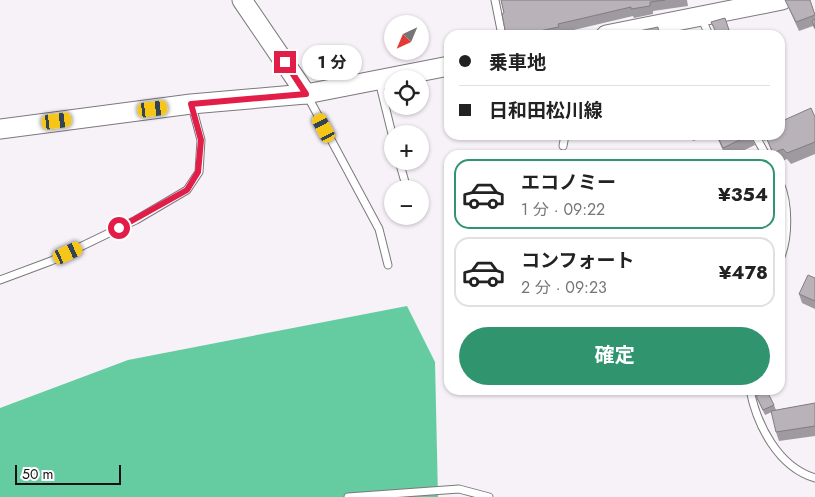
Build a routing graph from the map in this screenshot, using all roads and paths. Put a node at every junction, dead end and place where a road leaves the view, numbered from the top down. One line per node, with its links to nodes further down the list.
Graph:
1 (242, 0): 10 (main road)
2 (495, 0): 5 (lane)
3 (782, 0): 4 (main road)
4 (701, 17): 6 (main road); 7 (lane)
5 (501, 30)
6 (632, 30)
7 (707, 30)
8 (444, 67): 9 (main road)
9 (378, 80): 10 (main road); 12 (lane)
10 (306, 94): 11 (main road); 18 (lane)
11 (191, 104): 13 (main road); 19 (lane)
12 (390, 125)
13 (0, 129)
14 (564, 140): 15 (lane)
15 (563, 146)
16 (785, 213): 17 (lane)
17 (785, 231)
18 (388, 265)
19 (0, 280)
20 (751, 395): 21 (lane)
21 (815, 478)
22 (348, 497): 23 (lane)
23 (489, 497)

